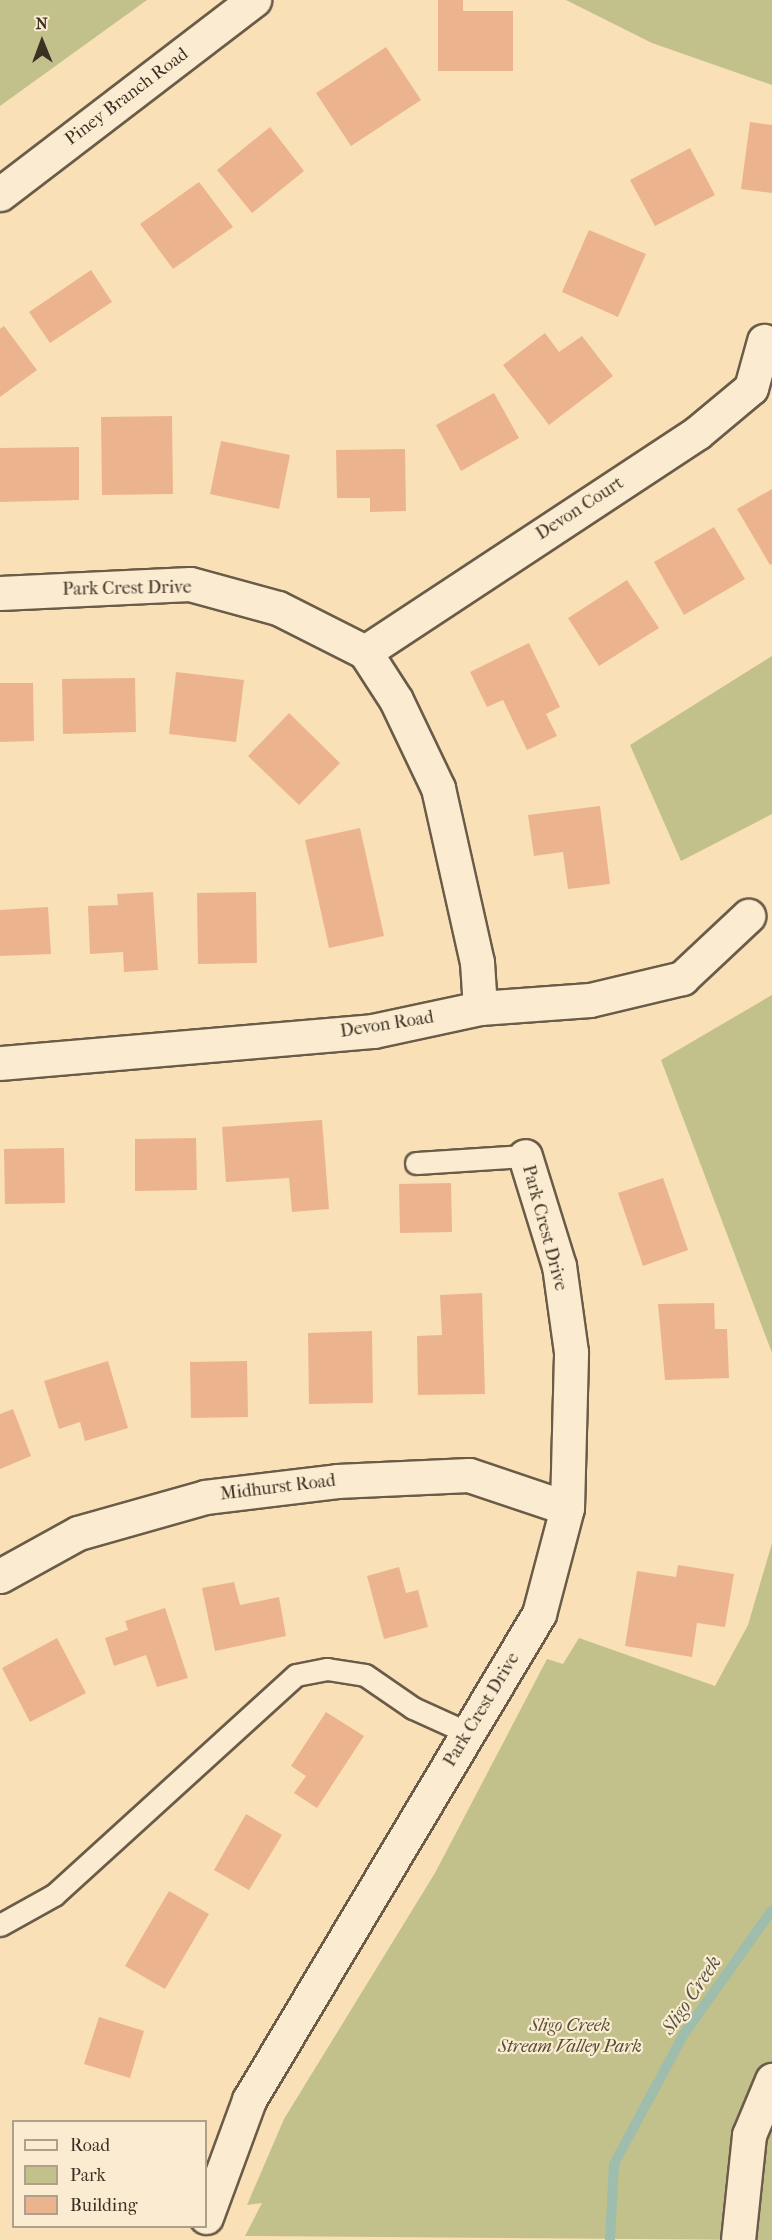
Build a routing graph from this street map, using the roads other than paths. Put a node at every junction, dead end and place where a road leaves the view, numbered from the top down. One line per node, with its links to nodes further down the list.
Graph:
1 (254, 0): 2 (street, Piney Branch Road)
2 (0, 194)
3 (765, 341): 5 (street, Devon Court)
4 (0, 593): 5 (street, Park Crest Drive)
5 (365, 652): 7 (street)
6 (748, 916): 7 (street, Devon Road)
7 (480, 1008): 8 (street, Devon Road)
8 (0, 1063)
9 (525, 1156): 10 (lane); 11 (street, Park Crest Drive)
10 (416, 1163)
11 (567, 1508): 12 (street, Midhurst Road); 13 (street, Park Crest Drive)
12 (0, 1576)
13 (468, 1733): 14 (lane); 16 (street, Park Crest Drive)
14 (0, 1925)
15 (772, 2080): 17 (street)
16 (207, 2214)
17 (738, 2240)

